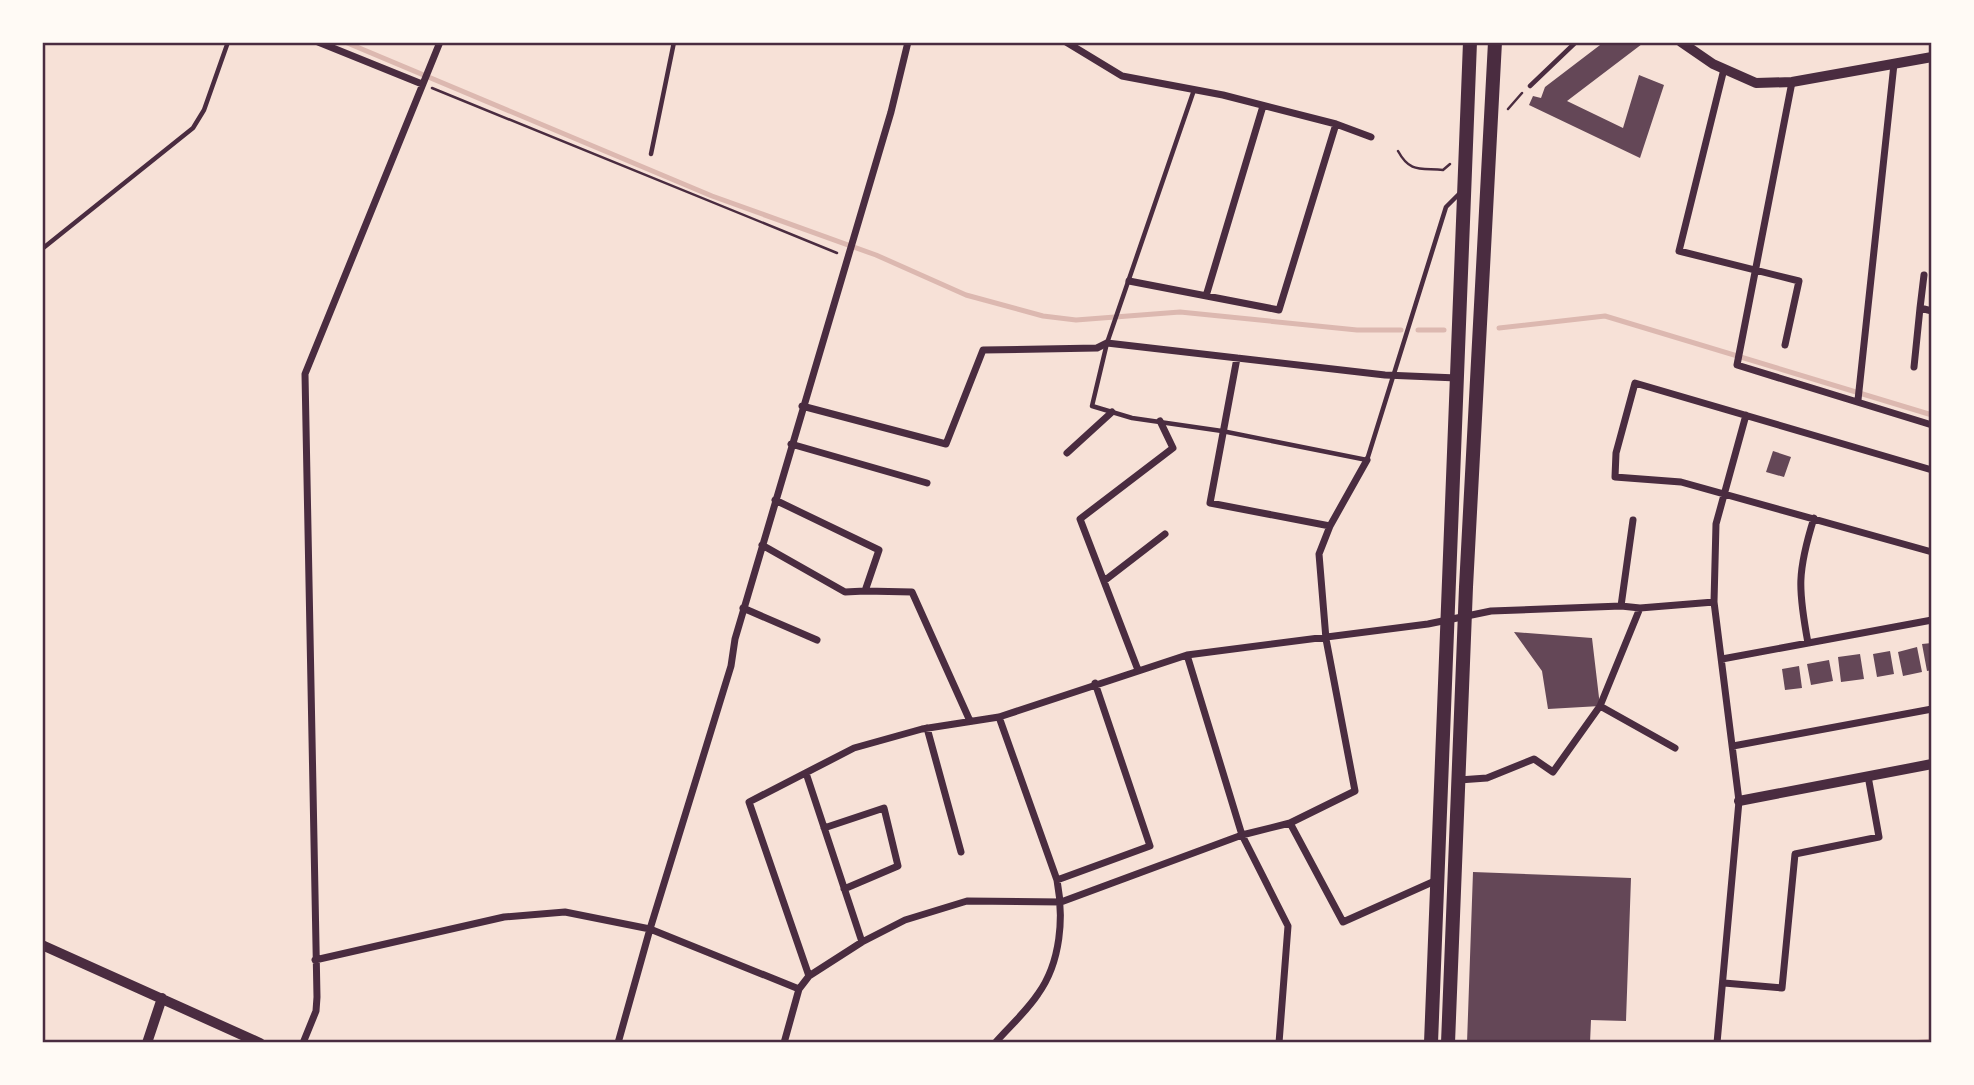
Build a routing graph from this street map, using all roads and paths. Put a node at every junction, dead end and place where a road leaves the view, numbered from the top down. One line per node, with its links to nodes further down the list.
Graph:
1 (228, 42): 27 (lane)
2 (317, 42): 15 (street)
3 (440, 42): 15 (street)
4 (674, 42): 24 (lane)
5 (908, 42): 28 (street)
6 (1066, 42): 17 (street)
7 (1470, 42): 26 (main road)
8 (1495, 42): 67 (main road)
9 (1576, 42): 16 (lane)
10 (1681, 42): 13 (street)
11 (1932, 57): 12 (street)
12 (1894, 64): 14 (street); 41 (street)
13 (1724, 69): 14 (street); 29 (street)
14 (1792, 82): 29 (street)
15 (422, 84): 28 (path); 100 (street)
16 (1530, 86)
17 (1194, 89): 19 (street); 31 (lane)
18 (1523, 92): 20 (path)
19 (1263, 106): 21 (street); 32 (street)
20 (1510, 107)
21 (1336, 124): 22 (street); 32 (street)
22 (1371, 137)
23 (1398, 151): 25 (path)
24 (651, 154)
25 (1443, 170)
26 (1465, 188): 39 (lane); 40 (main road)
27 (42, 250)
28 (846, 257): 42 (street)
29 (1755, 272): 36 (street); 41 (street)
30 (1924, 275): 33 (street)
31 (1129, 281): 32 (street); 35 (lane)
32 (1206, 296)
33 (1920, 308): 34 (street); 38 (street)
34 (1932, 311)
35 (1107, 343): 37 (street); 42 (street); 43 (lane)
36 (1785, 345)
37 (1237, 358): 39 (street); 47 (street)
38 (1914, 367)
39 (1393, 375): 40 (street); 50 (lane)
40 (1457, 378): 69 (main road)
41 (1858, 400): 46 (street)
42 (802, 406): 48 (street)
43 (1112, 412): 45 (lane); 49 (street)
44 (1745, 415): 51 (street); 53 (street); 53 (street)
45 (1160, 421): 47 (lane); 61 (street)
46 (1932, 425)
47 (1223, 431): 50 (lane); 57 (street)
48 (791, 444): 52 (street); 54 (street)
49 (1067, 453)
50 (1367, 460): 57 (street)
51 (1932, 470)
52 (927, 483)
53 (1722, 493): 55 (street); 63 (street)
54 (775, 500): 59 (street); 62 (street)
55 (1814, 518): 60 (street); 72 (street)
56 (1633, 520): 64 (street)
57 (1330, 526): 70 (street)
58 (1165, 534): 61 (street)
59 (762, 545): 62 (street); 65 (street)
60 (1932, 552)
61 (1104, 581): 75 (street)
62 (865, 591): 80 (street)
63 (1714, 602): 66 (street); 74 (street)
64 (1621, 606): 66 (street); 67 (street)
65 (743, 608): 71 (street); 97 (street)
66 (1640, 608): 77 (street)
67 (1465, 617): 69 (street); 87 (main road)
68 (1932, 620): 72 (street)
69 (1447, 621): 70 (street); 94 (main road)
70 (1326, 639): 73 (street); 89 (street)
71 (817, 640)
72 (1808, 643): 74 (street)
73 (1186, 655): 75 (street); 91 (street)
74 (1722, 659): 82 (street)
75 (1138, 670): 76 (street)
76 (1095, 683): 79 (street); 93 (street)
77 (1600, 706): 83 (street); 87 (street)
78 (1932, 709): 82 (street)
79 (999, 717): 80 (street); 93 (street)
80 (970, 722): 81 (street)
81 (927, 728): 85 (street); 92 (street)
82 (1733, 746): 88 (street)
83 (1675, 748)
84 (1932, 764): 86 (street)
85 (806, 773): 90 (street); 101 (street)
86 (1868, 776): 88 (street); 102 (street)
87 (1458, 780): 113 (main road)
88 (1740, 801): 102 (street)
89 (1290, 823): 91 (street); 94 (street)
90 (824, 828): 95 (street); 95 (street)
91 (1242, 835): 96 (street); 111 (street)
92 (961, 852)
93 (1057, 880): 96 (street)
94 (1437, 880): 112 (main road)
95 (844, 889): 98 (street)
96 (1061, 902): 98 (street); 110 (street)
97 (650, 929): 100 (street); 103 (street); 108 (street)
98 (862, 942): 101 (street)
99 (42, 945): 104 (street)
100 (315, 960): 107 (street)
101 (809, 976): 103 (street)
102 (1724, 983): 114 (street)
103 (799, 989): 109 (street)
104 (162, 998): 105 (street); 106 (street)
105 (148, 1043)
106 (260, 1043)
107 (303, 1043)
108 (618, 1043)
109 (784, 1043)
110 (995, 1043)
111 (1279, 1043)
112 (1431, 1043)
113 (1448, 1043)
114 (1717, 1043)

